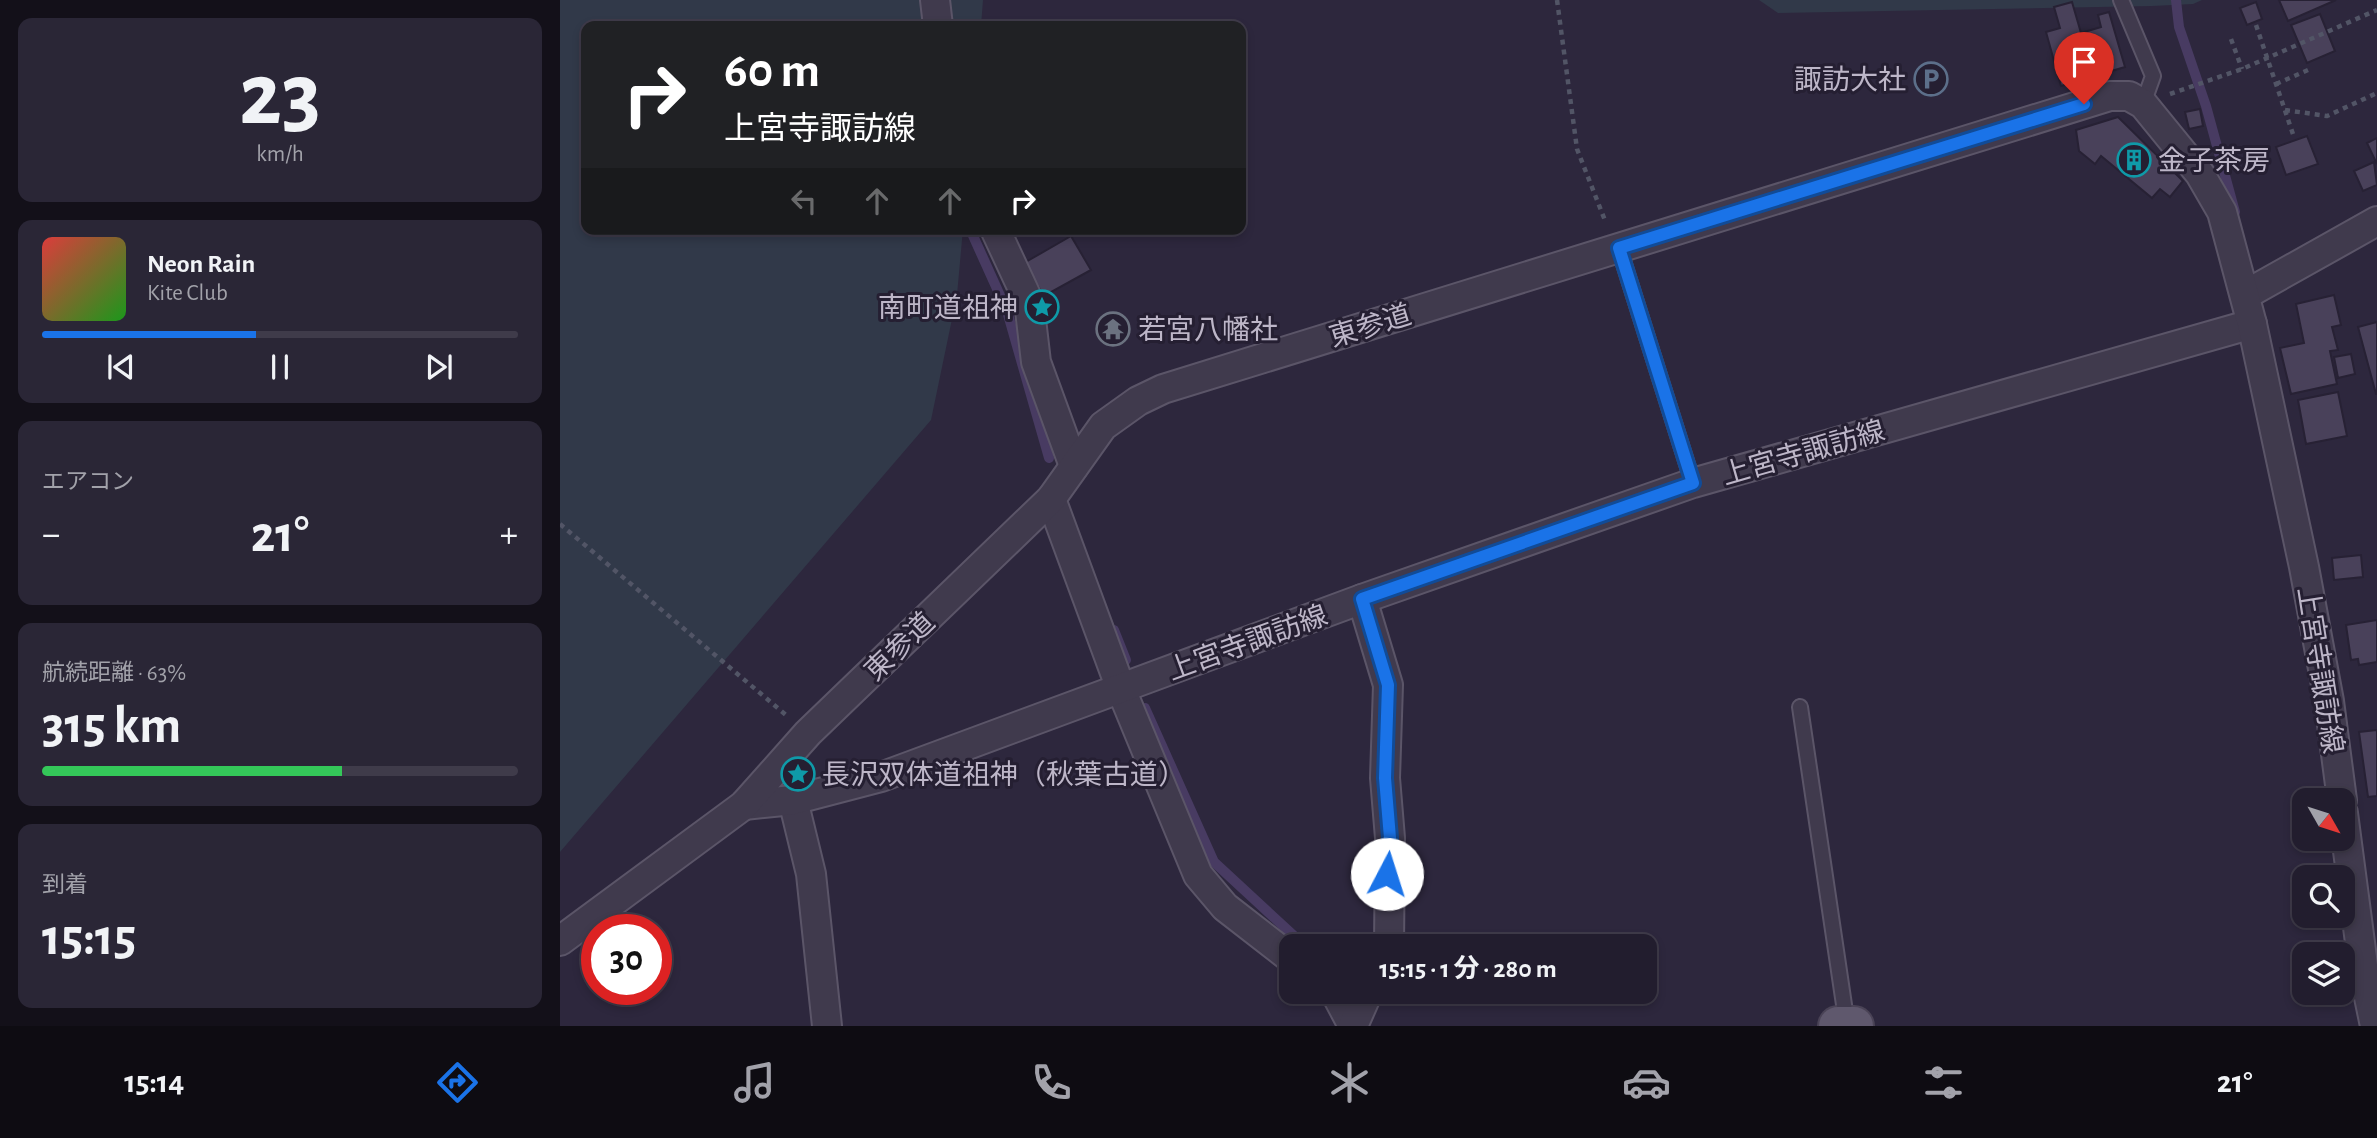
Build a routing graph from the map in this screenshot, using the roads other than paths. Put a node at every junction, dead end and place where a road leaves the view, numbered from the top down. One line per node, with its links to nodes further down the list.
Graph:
1 (935, 0): 3 (street)
2 (2121, 0): 4 (lane)
3 (937, 21)
4 (2143, 104): 7 (street, 東参道); 8 (street)
5 (2377, 221): 8 (street)
6 (998, 235): 10 (street)
7 (1619, 248): 10 (street, 東参道); 11 (lane)
8 (2245, 295): 9 (street)
9 (2252, 324): 11 (street, 上宮寺諏訪線); 16 (street, 上宮寺諏訪線)
10 (1074, 466): 12 (street, 東参道)
11 (1693, 483): 13 (street, 上宮寺諏訪線)
12 (1051, 499): 14 (street); 18 (street, 東参道)
13 (1362, 599): 14 (street, 上宮寺諏訪線); 20 (street)
14 (1121, 689): 17 (street, 上宮寺諏訪線); 22 (street)
15 (1800, 708): 28 (lane)
16 (2340, 788)
17 (793, 800): 18 (street, 上宮寺諏訪線); 25 (street)
18 (744, 805): 21 (street, 東参道)
19 (2348, 851): 30 (street)
20 (1388, 934)
21 (560, 941)
22 (1279, 949)
23 (1341, 1004): 26 (street)
24 (1363, 1004): 26 (street)
25 (827, 1026)
26 (1353, 1026)
27 (1838, 1026): 28 (main road)
28 (1847, 1026): 29 (main road)
29 (1854, 1026)
30 (2375, 1026)

